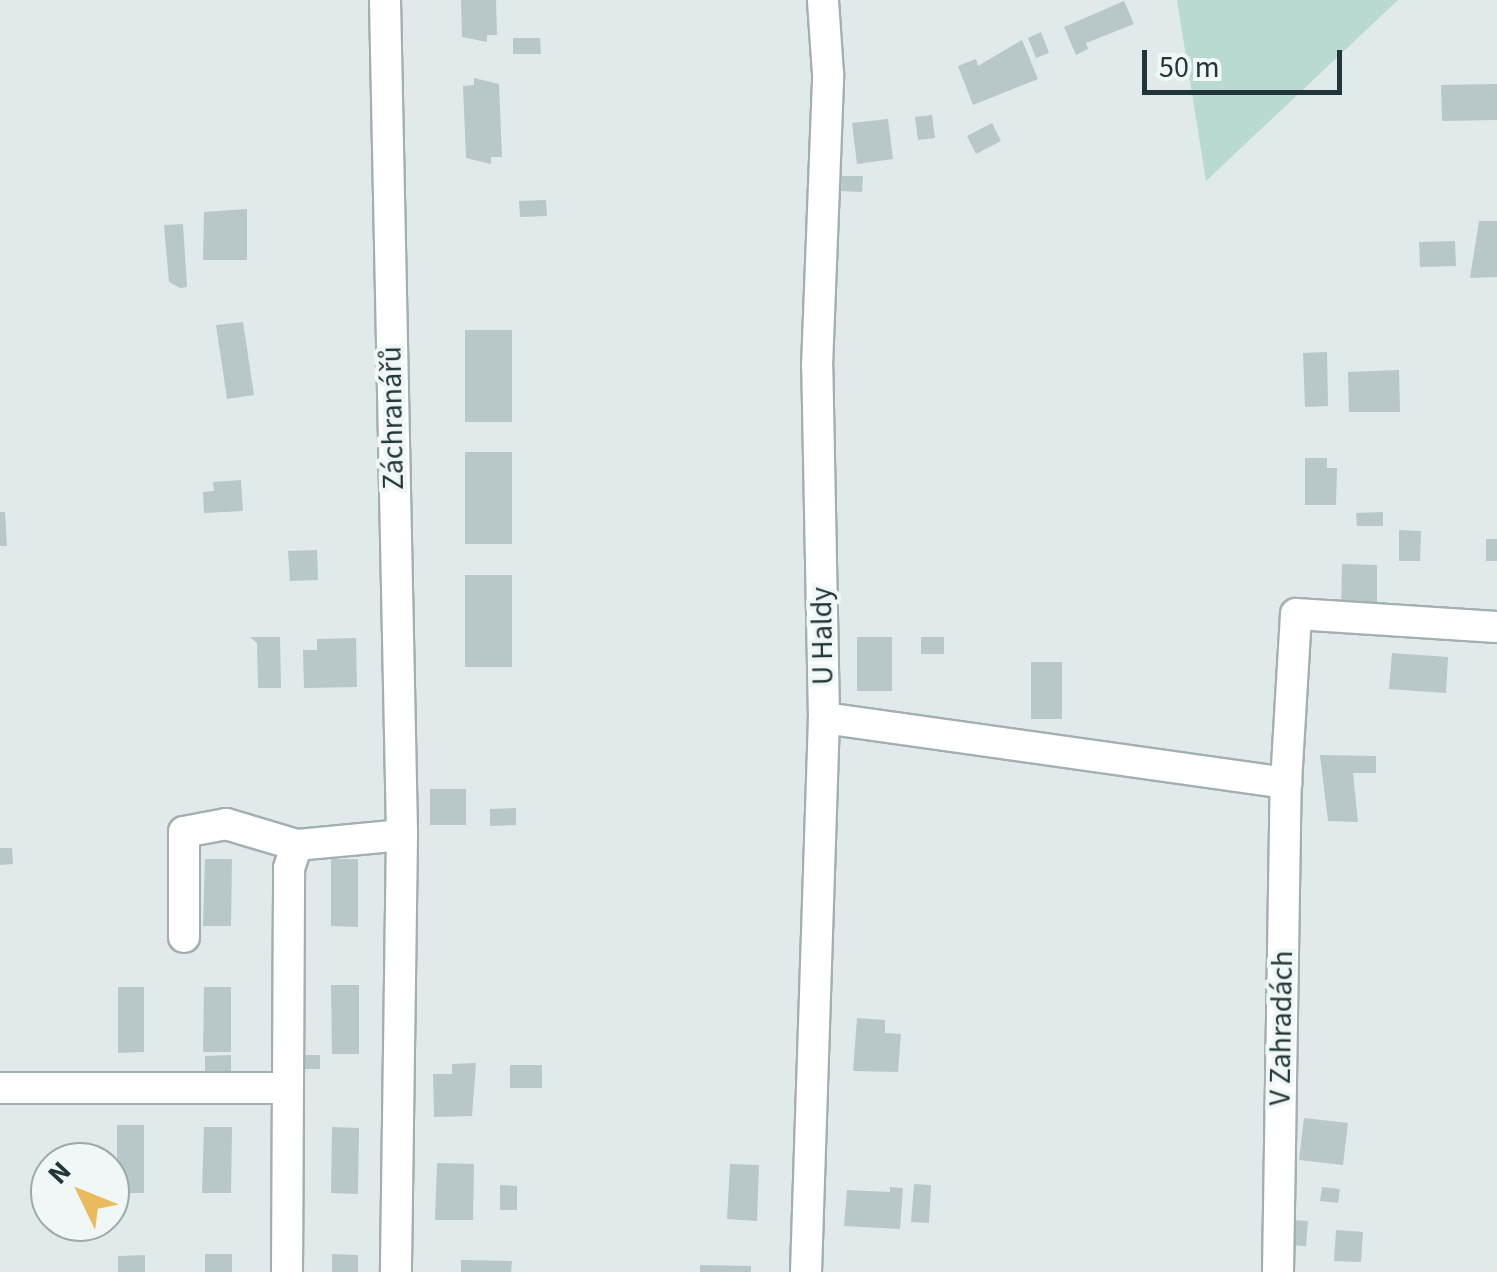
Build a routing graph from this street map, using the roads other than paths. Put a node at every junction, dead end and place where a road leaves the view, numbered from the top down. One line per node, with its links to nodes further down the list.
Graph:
1 (385, 0): 6 (street, Záchranářů)
2 (823, 0): 4 (street, U Haldy)
3 (1497, 626): 5 (street, V Zahradách)
4 (824, 718): 5 (street); 13 (street, U Haldy)
5 (1286, 783): 14 (street, V Zahradách)
6 (402, 835): 7 (street); 12 (street, Záchranářů)
7 (297, 845): 8 (street); 10 (street)
8 (184, 937)
9 (0, 1088): 10 (street)
10 (285, 1088): 11 (street)
11 (286, 1272)
12 (396, 1272)
13 (806, 1272)
14 (1278, 1272)

